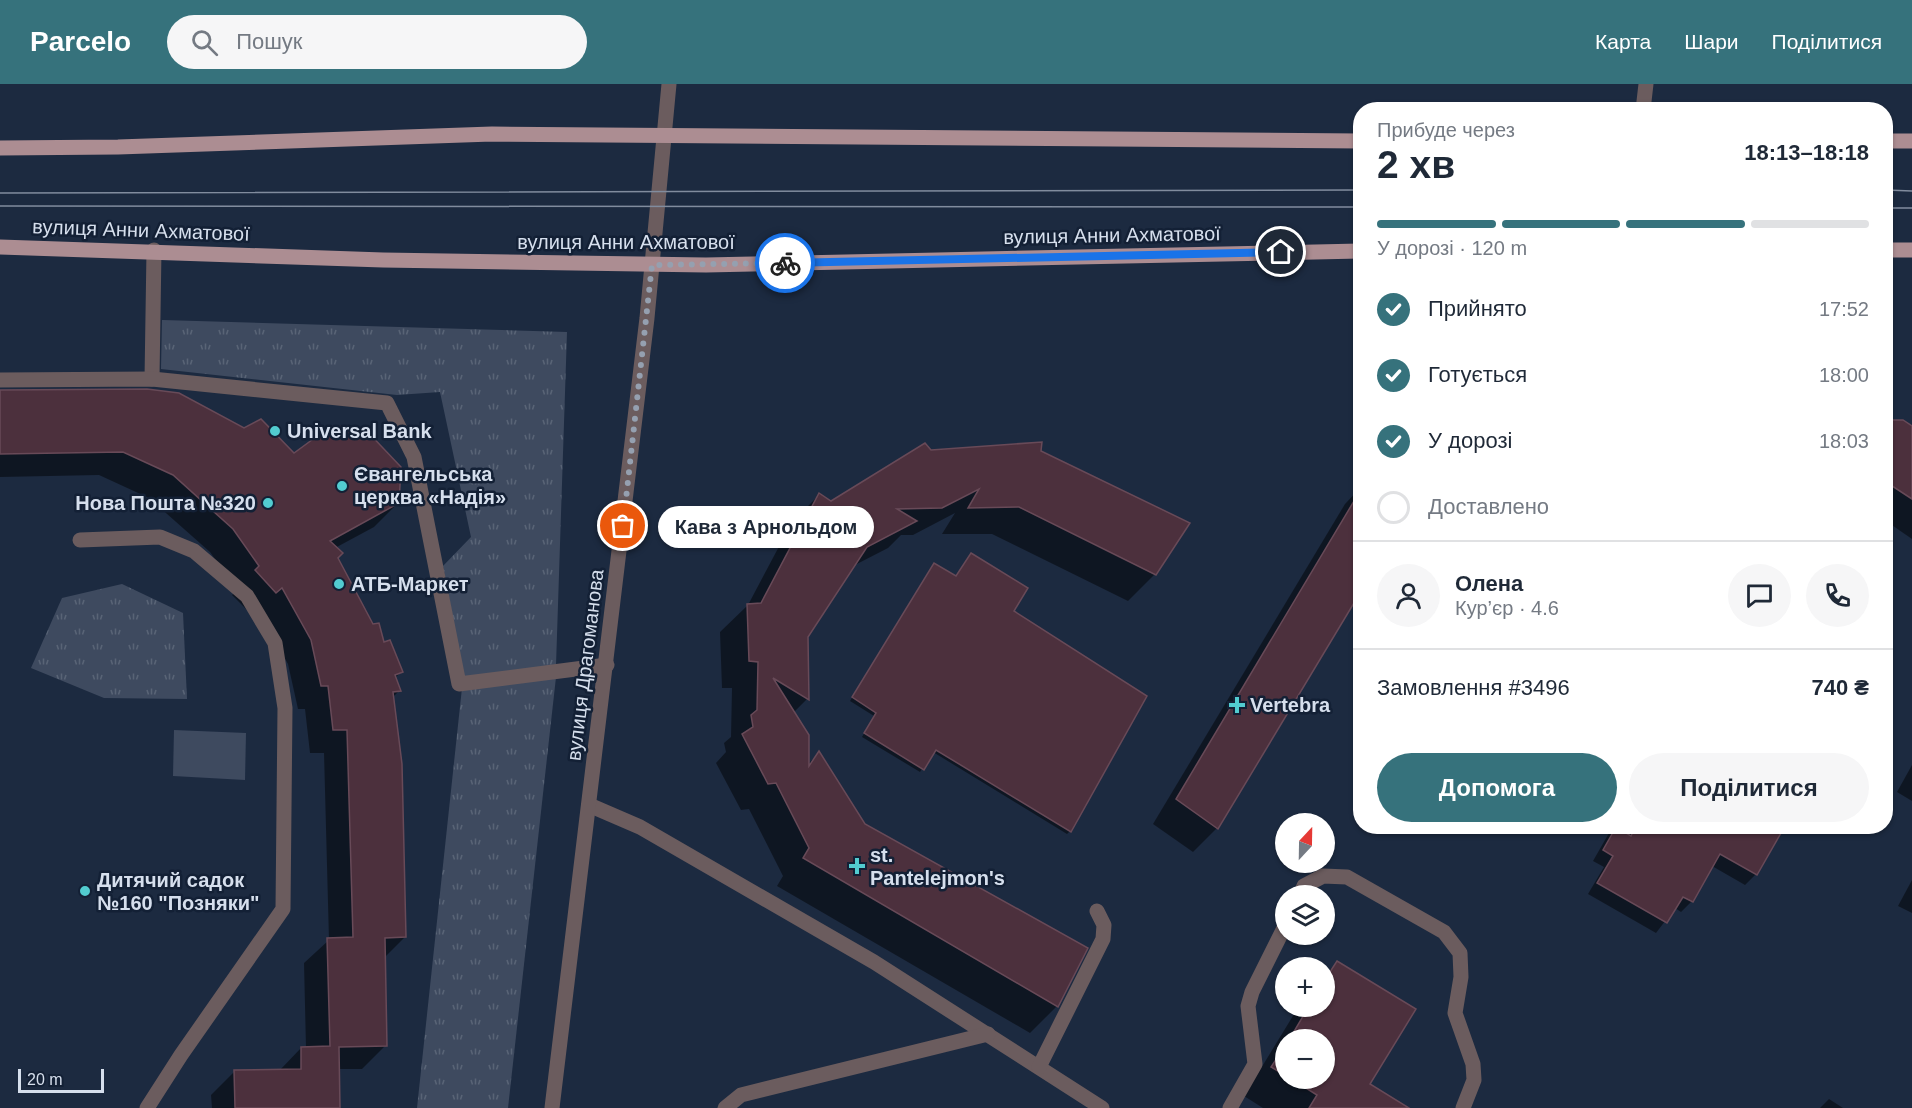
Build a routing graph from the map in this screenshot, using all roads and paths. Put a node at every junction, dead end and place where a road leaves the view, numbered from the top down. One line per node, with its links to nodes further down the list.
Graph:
1 (669, 84): 4 (street, вулиця Драгоманова)
2 (1646, 84): 3 (street)
3 (1644, 102)
4 (665, 134): 5 (main road); 8 (main road); 14 (street, вулиця Драгоманова)
5 (1353, 141)
6 (1893, 141): 7 (main road)
7 (1912, 141)
8 (0, 148)
9 (0, 247): 10 (main road, вулиця Анни Ахматової)
10 (154, 250): 14 (main road, вулиця Анни Ахматової); 15 (street)
11 (1893, 250): 12 (main road)
12 (1912, 250)
13 (1353, 251): 14 (main road, вулиця Анни Ахматової)
14 (652, 265): 18 (street, вулиця Драгоманова)
15 (152, 379): 16 (street); 18 (street)
16 (0, 380)
17 (81, 540): 25 (street)
18 (607, 665): 19 (street, вулиця Драгоманова)
19 (589, 806): 23 (street); 26 (street, вулиця Драгоманова)
20 (1306, 885): 30 (street)
21 (1097, 911): 24 (street)
22 (1276, 945): 29 (street)
23 (988, 1034): 24 (street); 27 (street)
24 (1039, 1067): 28 (street)
25 (147, 1108)
26 (552, 1108)
27 (725, 1108)
28 (1102, 1108)
29 (1230, 1108)
30 (1463, 1108)

